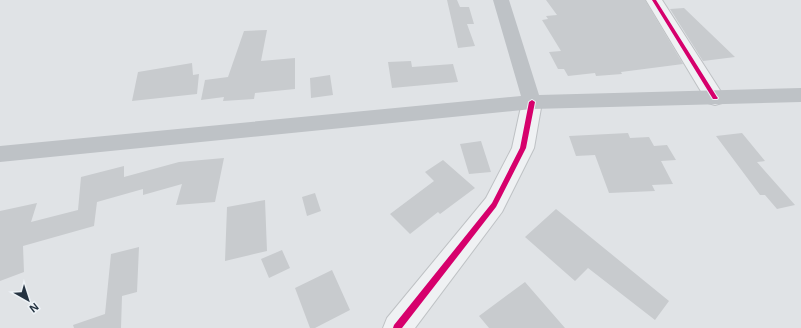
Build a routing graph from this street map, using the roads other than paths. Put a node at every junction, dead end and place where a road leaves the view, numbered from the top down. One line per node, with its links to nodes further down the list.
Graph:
1 (501, 0): 5 (main road)
2 (654, 0): 4 (street)
3 (801, 95): 4 (main road)
4 (715, 98): 5 (main road)
5 (532, 102): 6 (main road); 7 (street)
6 (0, 154)
7 (397, 328)

